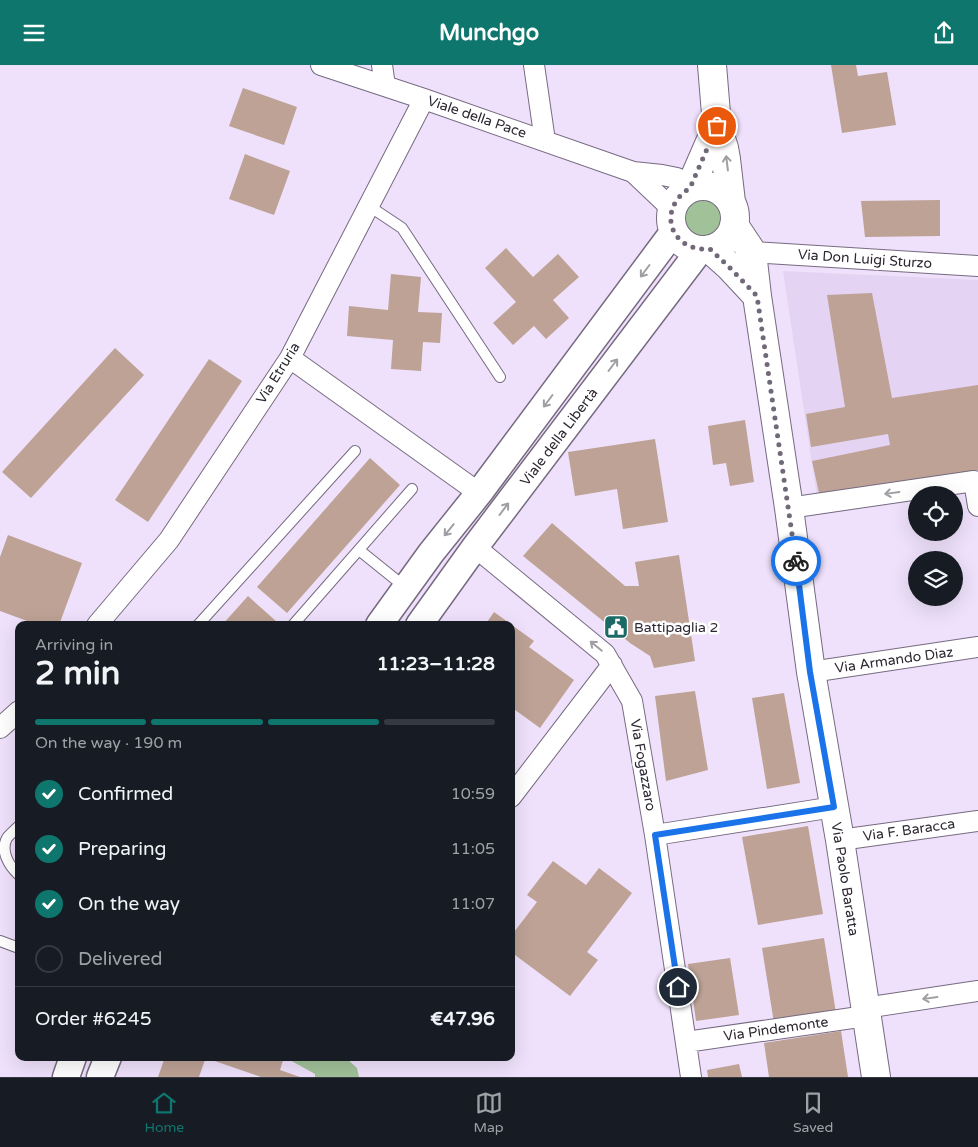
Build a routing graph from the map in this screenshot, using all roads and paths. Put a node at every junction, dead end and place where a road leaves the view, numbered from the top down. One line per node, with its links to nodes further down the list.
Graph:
1 (320, 65): 5 (street, Viale della Pace)
2 (382, 65): 5 (street)
3 (534, 65): 8 (street)
4 (712, 65): 7 (main road, Via Paolo Baratta)
5 (385, 86): 6 (street, Viale della Pace)
6 (424, 99): 8 (street, Viale della Pace); 11 (street, Via Etruria)
7 (717, 126): 10 (main road, Via Paolo Baratta); 12 (main road, Via Paolo Baratta, one-way to 7)
8 (545, 141): 9 (street, Viale della Pace)
9 (633, 171): 10 (street, Viale della Pace); 13 (street, Viale della Pace)
10 (690, 188): 12 (main road); 13 (main road)
11 (368, 206): 18 (street, Via Etruria); 19 (lane)
12 (732, 213): 14 (main road); 15 (main road, Via Paolo Baratta)
13 (673, 220): 14 (main road); 22 (street, one-way to 22)
14 (705, 249): 17 (main road); 25 (street, Viale della Libertà, one-way to 14)
15 (752, 252): 16 (street, Via Don Luigi Sturzo); 17 (main road, Via Paolo Baratta)
16 (978, 266)
17 (757, 296): 24 (main road, Via Paolo Baratta)
18 (290, 358): 22 (street); 28 (street, Via Etruria)
19 (500, 377)
20 (355, 451): 29 (lane)
21 (412, 489): 26 (lane)
22 (479, 493): 27 (street, one-way to 27)
23 (978, 506): 24 (street, one-way to 24)
24 (789, 508): 35 (main road, Via Paolo Baratta)
25 (475, 547): 32 (street, Viale della Libertà); 34 (street, Via Fogazzaro, one-way to 25)
26 (359, 550): 27 (lane); 30 (lane)
27 (406, 587): 31 (street)
28 (100, 621)
29 (202, 621)
30 (297, 621)
31 (382, 621)
32 (422, 621)
33 (978, 647): 35 (street, Via Armando Diaz)
34 (612, 665): 38 (street); 42 (street, Via Fogazzaro)
35 (810, 672): 39 (main road, Via Paolo Baratta)
36 (15, 715): 37 (street)
37 (0, 728)
38 (515, 792)
39 (834, 807): 42 (street); 43 (main road, Via Paolo Baratta)
40 (978, 821): 43 (street, Via F. Baracca)
41 (15, 830): 44 (lane)
42 (655, 835): 49 (street, Via Fogazzaro)
43 (840, 840): 48 (main road, Via Paolo Baratta)
44 (15, 871)
45 (0, 941): 46 (lane)
46 (15, 947)
47 (978, 991): 48 (street, Via Pindemonte, one-way to 48)
48 (866, 1012): 49 (street, Via Pindemonte); 55 (main road, Via Paolo Baratta)
49 (686, 1043): 54 (street, Via Fogazzaro)
50 (72, 1061): 52 (street)
51 (106, 1061): 53 (street)
52 (66, 1077)
53 (100, 1077)
54 (691, 1077)
55 (876, 1077)

